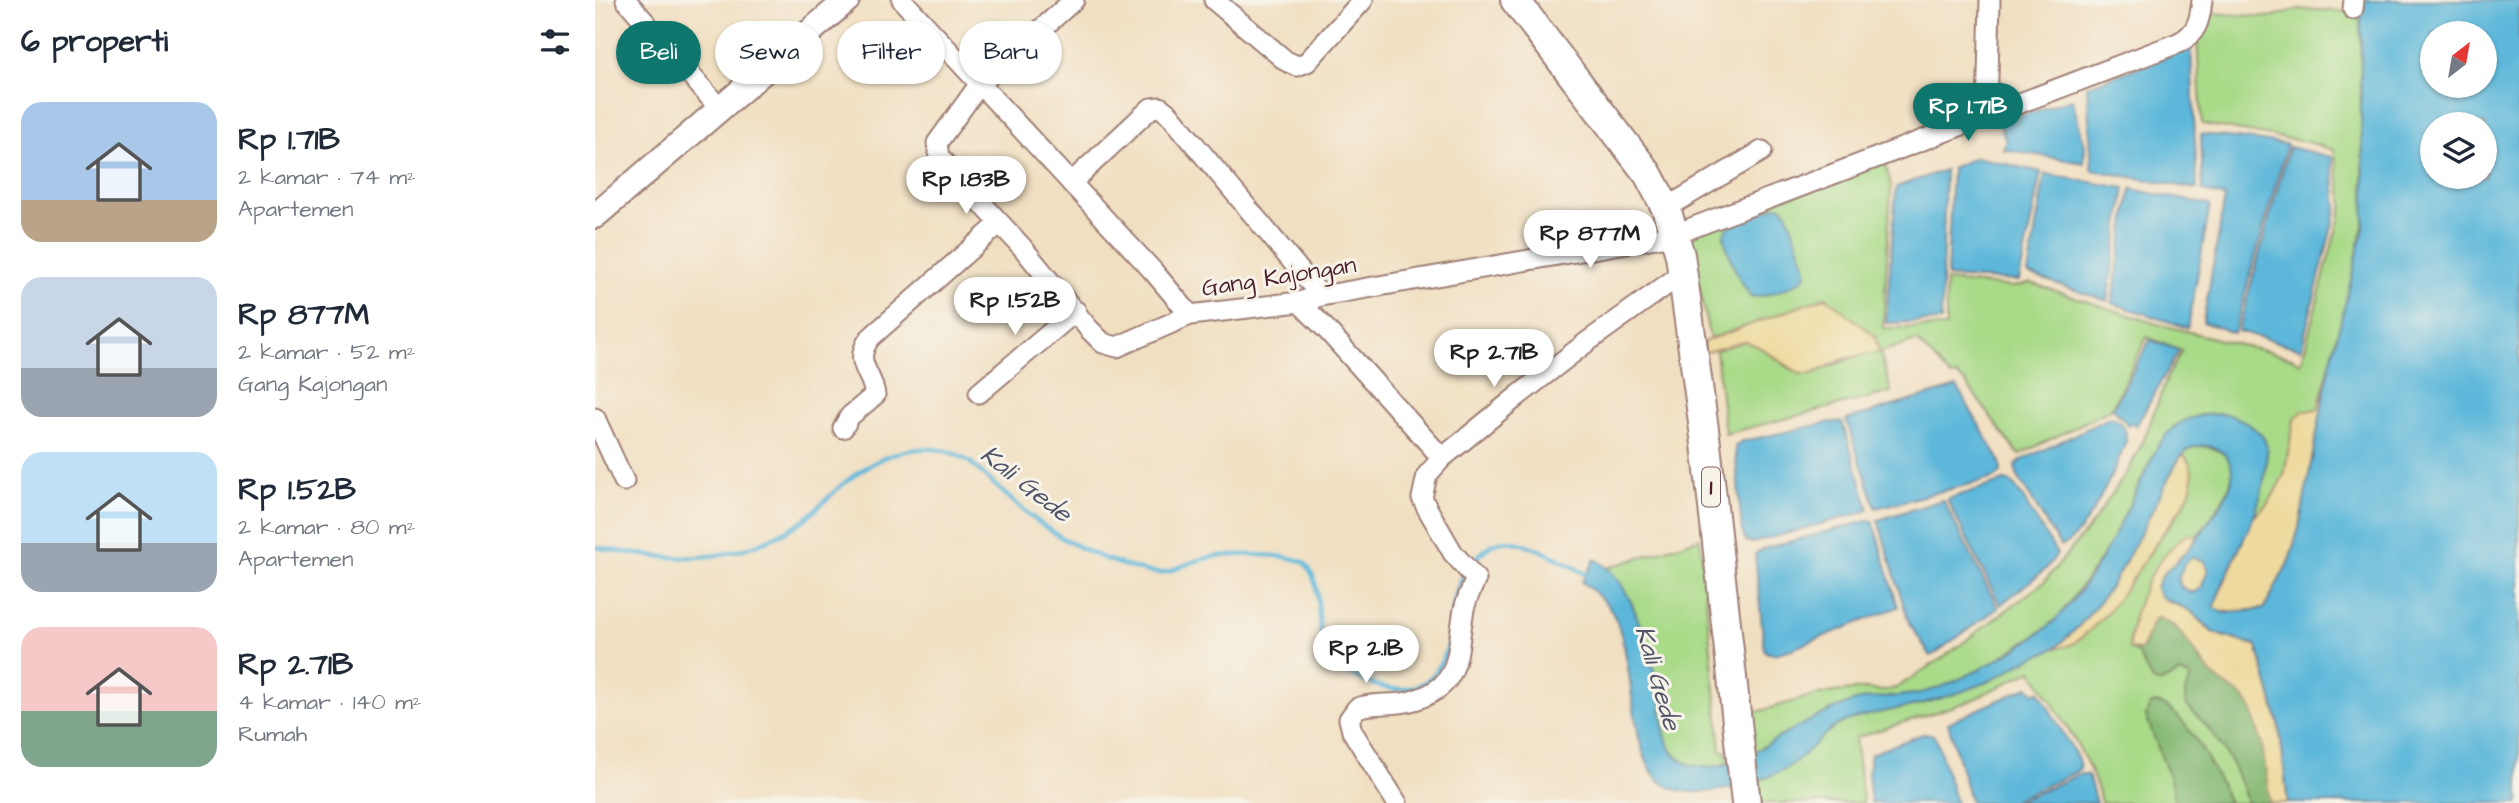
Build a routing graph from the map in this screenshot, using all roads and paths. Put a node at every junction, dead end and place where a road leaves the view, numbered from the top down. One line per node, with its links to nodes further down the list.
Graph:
1 (625, 0): 11 (street)
2 (847, 0): 11 (main road)
3 (902, 0): 10 (street, Gang Kajongan)
4 (1074, 0): 10 (street)
5 (1214, 0): 6 (street)
6 (1363, 0)
7 (1515, 0): 15 (highway, 1)
8 (1990, 0): 12 (street)
9 (2202, 0): 12 (street, Gang Kajongan)
10 (979, 85): 14 (street, Gang Kajongan); 17 (street)
11 (720, 109): 16 (main road)
12 (1987, 114): 18 (street, Gang Kajongan)
13 (1762, 151): 15 (street)
14 (1070, 183): 20 (street); 23 (street, Gang Kajongan)
15 (1665, 208): 18 (highway, 1)
16 (595, 216)
17 (1000, 223): 22 (street); 26 (street)
18 (1673, 235): 19 (highway, 1); 20 (street, Gang Kajongan)
19 (1683, 273): 27 (street); 29 (highway, 1)
20 (1321, 296): 21 (street, Gang Kajongan)
21 (1299, 302): 23 (street, Gang Kajongan); 27 (street)
22 (1076, 311): 23 (street); 24 (street)
23 (1190, 315)
24 (979, 393)
25 (597, 427): 28 (street)
26 (843, 428)
27 (1442, 458): 30 (street)
28 (624, 481)
29 (1746, 799)
30 (1397, 803)

